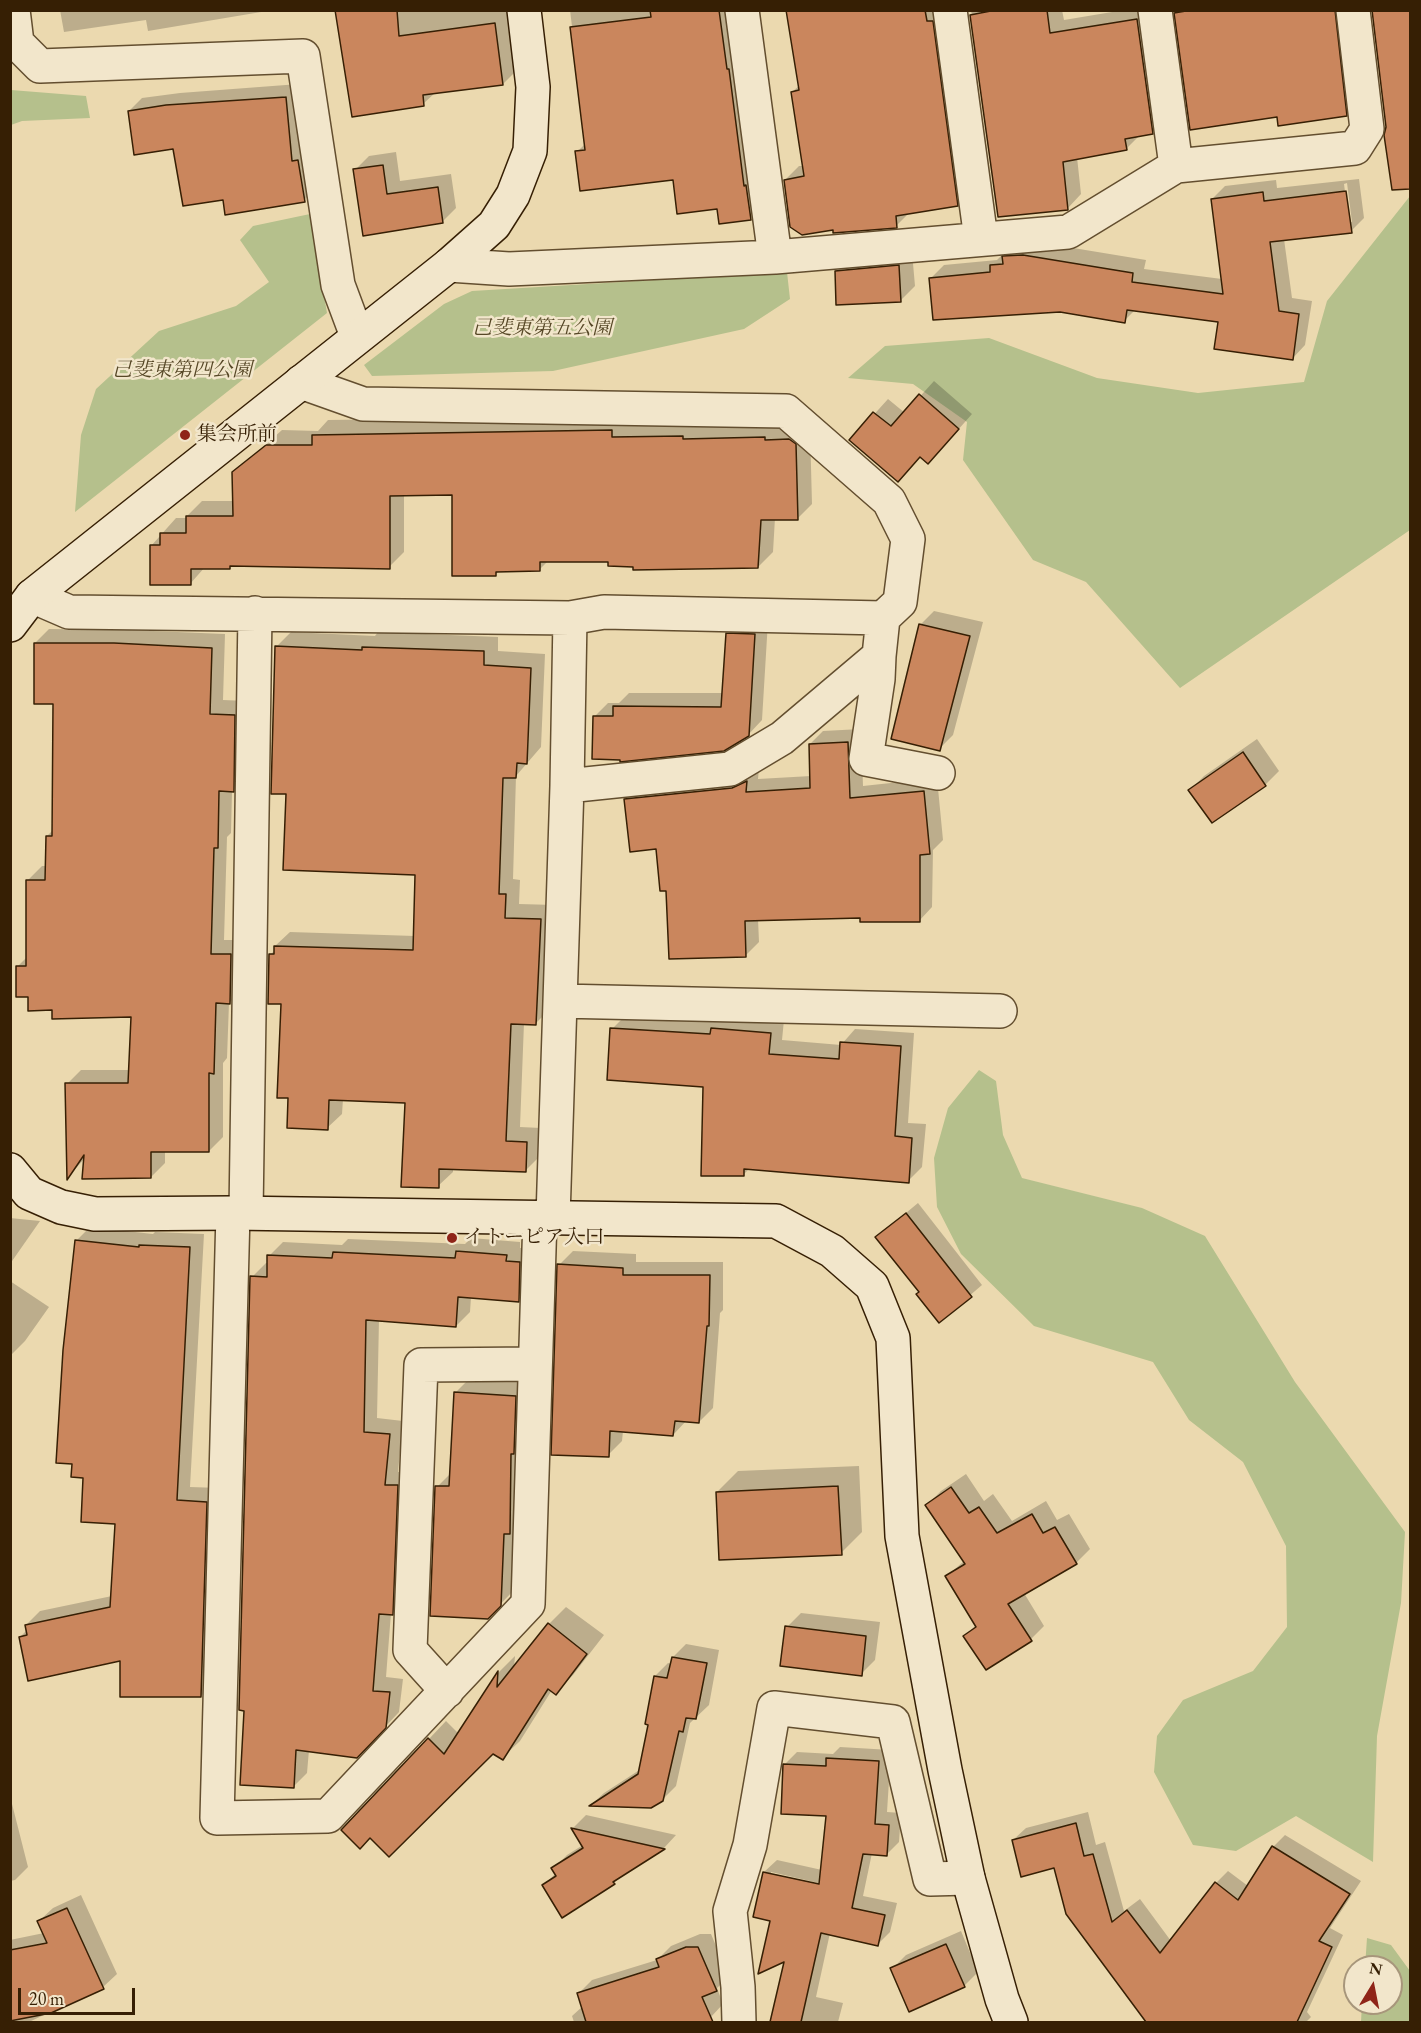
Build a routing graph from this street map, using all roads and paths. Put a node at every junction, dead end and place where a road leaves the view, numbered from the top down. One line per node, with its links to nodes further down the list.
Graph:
1 (13, 10): 11 (street)
2 (524, 10): 10 (street)
3 (742, 10): 9 (street)
4 (950, 10): 8 (street)
5 (1155, 10): 7 (street)
6 (1353, 10): 7 (street)
7 (1176, 166): 8 (street)
8 (981, 239): 9 (street)
9 (775, 257): 10 (street)
10 (449, 265): 11 (street)
11 (357, 336): 12 (street)
12 (301, 382): 13 (street); 16 (street)
13 (32, 596): 14 (street); 17 (street)
14 (255, 613): 15 (street); 24 (street)
15 (570, 618): 16 (street); 20 (street)
16 (883, 618): 18 (street)
17 (10, 625)
18 (879, 656): 19 (street); 20 (street)
19 (938, 773)
20 (567, 786): 21 (street)
21 (560, 1000): 22 (street); 25 (street)
22 (1000, 1011)
23 (10, 1170): 24 (street)
24 (240, 1213): 25 (street); 27 (street)
25 (546, 1217): 26 (street); 28 (street)
26 (536, 1364): 27 (street); 27 (street)
27 (447, 1691)
28 (968, 1878): 29 (street); 30 (street)
29 (739, 2022)
30 (1011, 2022)

